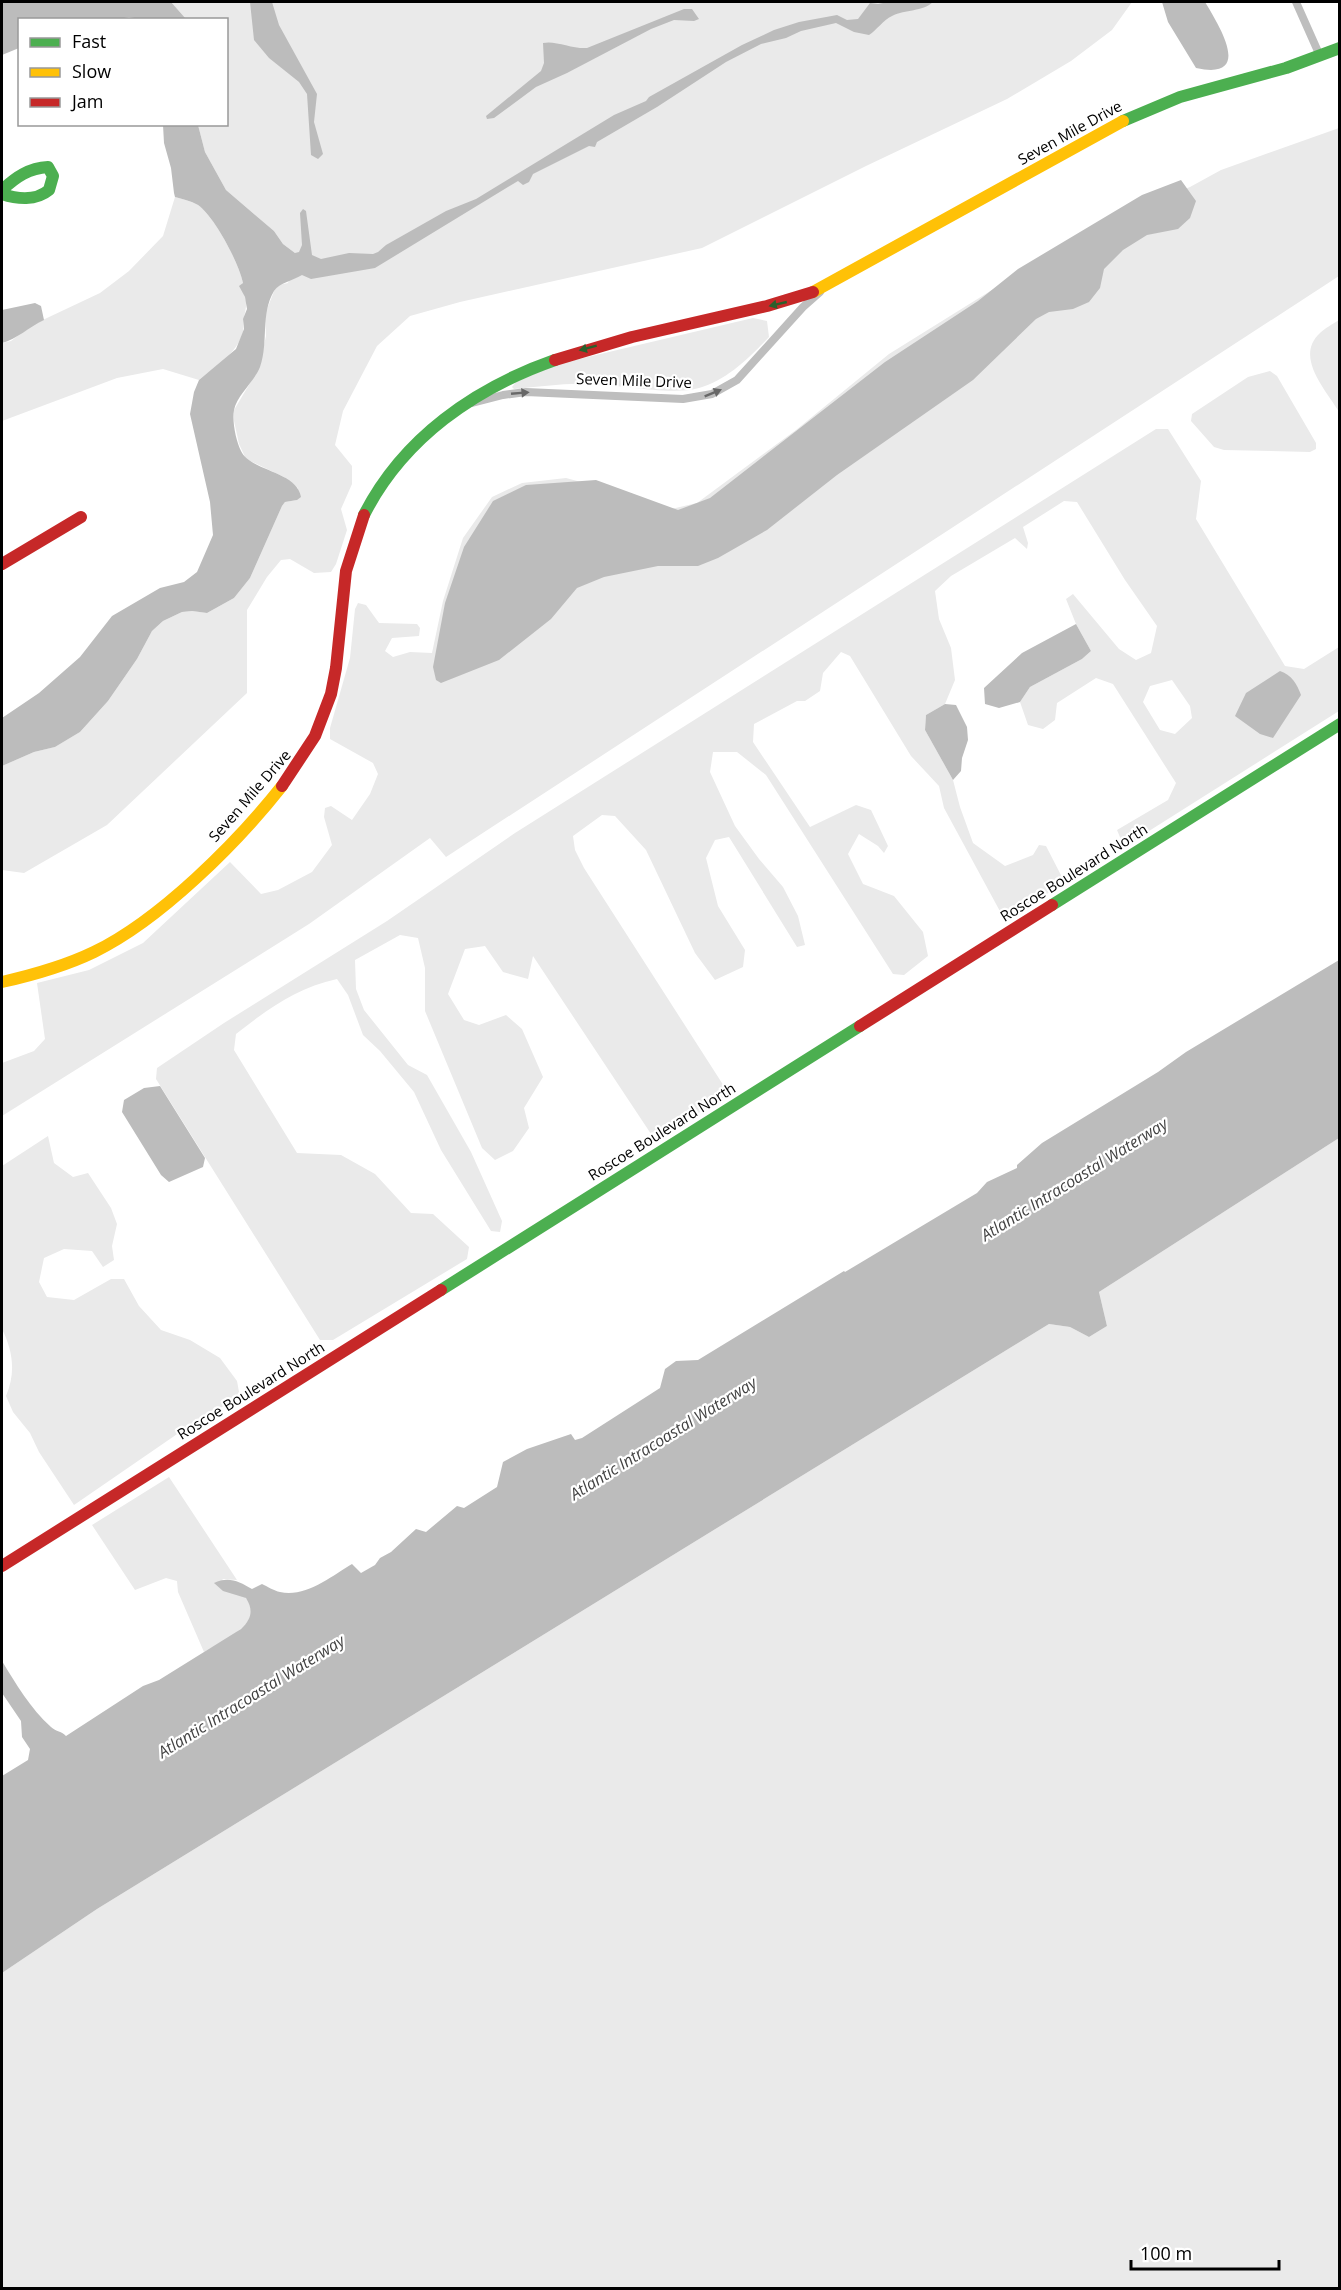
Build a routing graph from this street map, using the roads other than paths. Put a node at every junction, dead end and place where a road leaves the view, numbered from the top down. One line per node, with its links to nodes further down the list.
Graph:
1 (1296, 2): 3 (street)
2 (1340, 48): 3 (street, Seven Mile Drive)
3 (1320, 56): 4 (street, Seven Mile Drive)
4 (832, 283): 5 (street, Seven Mile Drive, one-way to 5); 5 (street, Seven Mile Drive, one-way to 4)
5 (463, 406): 9 (street, Seven Mile Drive)
6 (81, 518): 7 (street)
7 (2, 564)
8 (1340, 724): 10 (street, Roscoe Boulevard North)
9 (2, 982)
10 (2, 1566)

